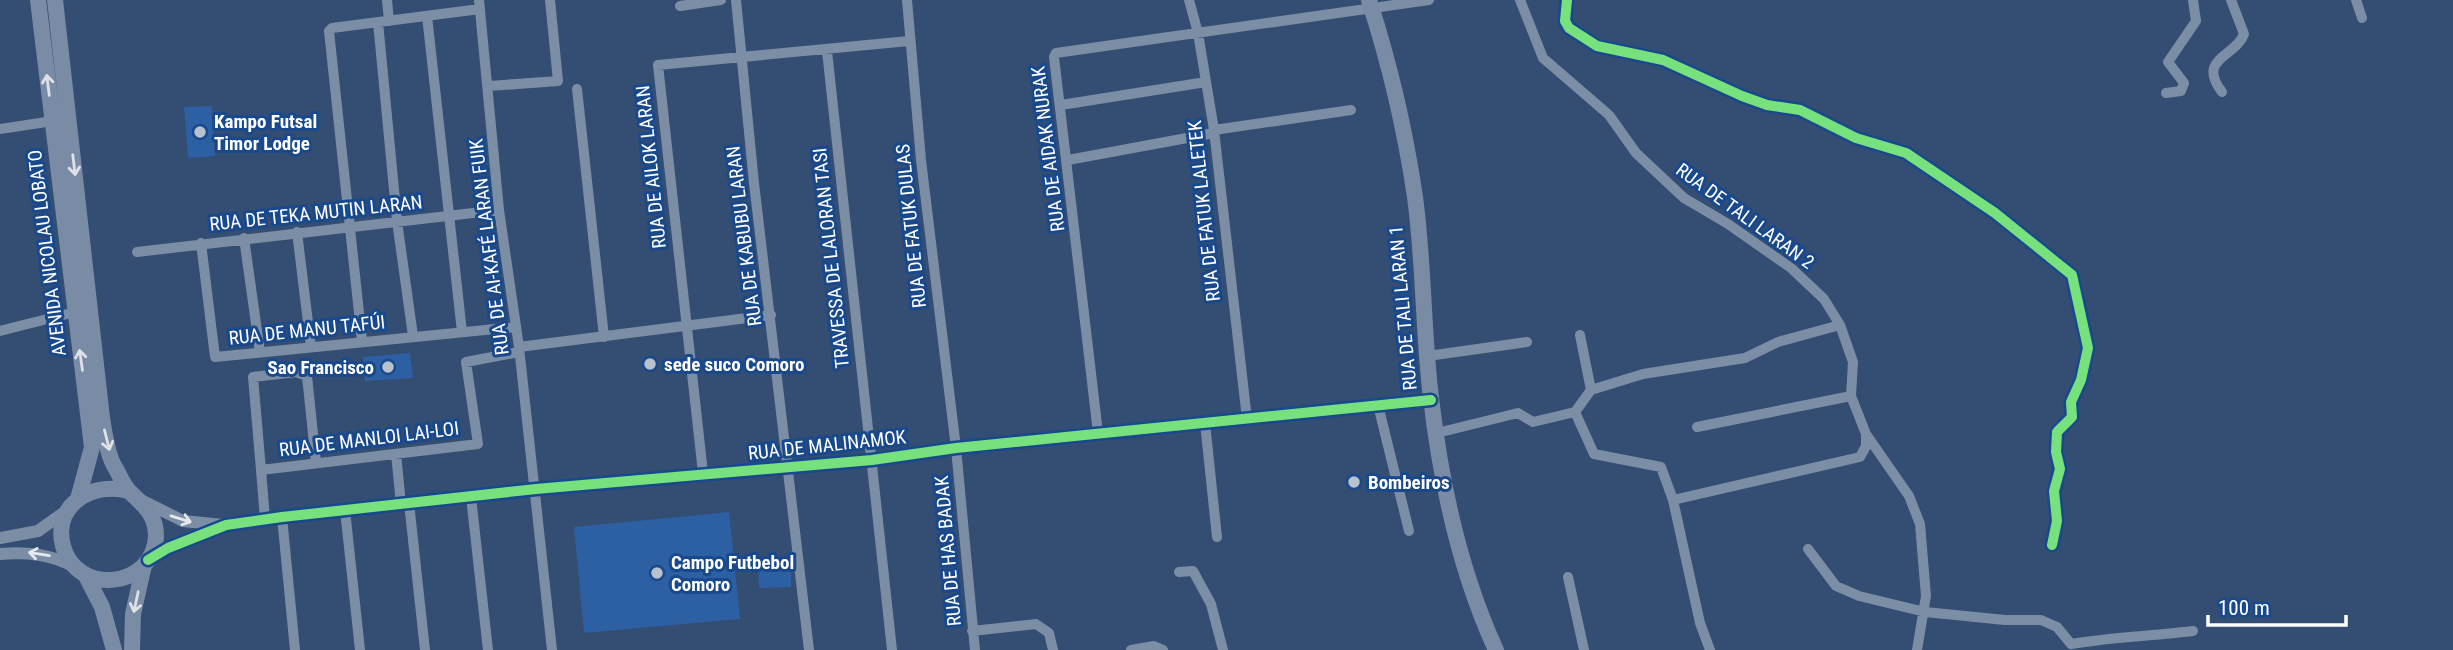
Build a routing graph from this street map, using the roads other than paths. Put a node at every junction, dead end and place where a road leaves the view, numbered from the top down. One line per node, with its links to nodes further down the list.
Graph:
1 (38, 0): 33 (main road, AVENIDA NICOLAU LOBATO, one-way to 1)
2 (55, 0): 80 (main road, AVENIDA NICOLAU LOBATO, one-way to 80)
3 (387, 0): 20 (street)
4 (550, 0): 27 (street)
5 (721, 0): 17 (street)
6 (736, 0): 25 (street, RUA DE KABUBU LARAN)
7 (907, 0): 23 (street, RUA DE FATUK DULAS)
8 (1189, 0): 22 (street, RUA DE FATUK LALETEK)
9 (1429, 0): 16 (street, RUA DE AIDAK NURAK)
10 (1520, 0): 47 (street, RUA DE TALI LARAN 2)
11 (1567, 0): 92 (street)
12 (2193, 0): 30 (street)
13 (2231, 0): 29 (street)
14 (2356, 0): 19 (street)
15 (480, 4): 18 (street); 27 (street, RUA DE AI-KAFÉ LARAN FUIK)
16 (1370, 4): 22 (street, RUA DE AIDAK NURAK); 60 (main road, RUA DE TALI LARAN 1)
17 (680, 6)
18 (427, 16): 20 (street); 38 (street)
19 (2362, 18)
20 (389, 21): 21 (street)
21 (377, 22): 39 (street); 40 (street)
22 (1198, 33): 26 (street, RUA DE FATUK LALETEK); 31 (street, RUA DE AIDAK NURAK)
23 (909, 41): 24 (street, RUA DE AILOK LARAN); 72 (street, RUA DE FATUK DULAS)
24 (827, 51): 25 (street, RUA DE AILOK LARAN); 74 (street, TRAVESSA DE LALORAN TASI)
25 (744, 59): 46 (street, RUA DE KABUBU LARAN); 49 (street, RUA DE AILOK LARAN)
26 (1206, 82): 31 (street); 35 (street, RUA DE FATUK LALETEK)
27 (489, 86): 37 (street, RUA DE AI-KAFÉ LARAN FUIK)
28 (577, 89): 54 (street)
29 (2222, 92)
30 (2166, 93)
31 (1061, 105): 36 (street, RUA DE AIDAK NURAK)
32 (1351, 110): 35 (street)
33 (53, 121): 34 (street); 45 (main road, AVENIDA NICOLAU LOBATO)
34 (0, 129)
35 (1214, 131): 36 (street); 66 (street, RUA DE FATUK LALETEK)
36 (1068, 160): 69 (street, RUA DE AIDAK NURAK)
37 (499, 210): 38 (street, RUA DE TEKA MUTIN LARAN); 48 (street, RUA DE AI-KAFÉ LARAN FUIK)
38 (447, 217): 39 (street, RUA DE TEKA MUTIN LARAN); 51 (street)
39 (397, 221): 40 (street, RUA DE TEKA MUTIN LARAN); 53 (street)
40 (349, 226): 41 (street, RUA DE TEKA MUTIN LARAN); 55 (street)
41 (297, 232): 42 (street, RUA DE TEKA MUTIN LARAN); 57 (street)
42 (244, 238): 43 (street, RUA DE TEKA MUTIN LARAN); 59 (street)
43 (201, 243): 44 (street, RUA DE TEKA MUTIN LARAN); 59 (street, RUA DE MANU TAFÚI)
44 (137, 252)
45 (75, 312): 50 (street); 84 (main road, AVENIDA NICOLAU LOBATO, one-way to 45)
46 (771, 315): 49 (street); 76 (street, RUA DE KABUBU LARAN)
47 (1840, 325): 61 (street); 62 (street, RUA DE TALI LARAN 2)
48 (516, 327): 51 (street, RUA DE MANU TAFÚI); 58 (street, RUA DE AI-KAFÉ LARAN FUIK)
49 (685, 328): 54 (street); 78 (street, RUA DE AILOK LARAN)
50 (0, 331)
51 (462, 332): 53 (street, RUA DE MANU TAFÚI)
52 (1580, 335): 61 (street)
53 (413, 336): 55 (street, RUA DE MANU TAFÚI)
54 (604, 337): 58 (street)
55 (362, 341): 57 (street, RUA DE MANU TAFÚI)
56 (1527, 342): 60 (street)
57 (311, 347): 59 (street, RUA DE MANU TAFÚI)
58 (519, 349): 73 (street, RUA DE MANLOI LAI-LOI); 79 (street, RUA DE AI-KAFÉ LARAN FUIK)
59 (260, 352)
60 (1428, 356): 63 (main road, RUA DE TALI LARAN 1)
61 (1591, 390): 65 (street)
62 (1851, 396): 68 (street); 71 (street, RUA DE TALI LARAN 2)
63 (1431, 400): 64 (street, RUA DE MALINAMOK); 70 (main road, RUA DE TALI LARAN 1)
64 (1378, 405): 66 (street, RUA DE MALINAMOK); 89 (street)
65 (1575, 412): 70 (street); 82 (street)
66 (1247, 419): 67 (street, RUA DE MALINAMOK)
67 (1205, 423): 69 (street, RUA DE MALINAMOK); 90 (street)
68 (1697, 427)
69 (1098, 433): 72 (street, RUA DE MALINAMOK)
70 (1437, 433): 116 (main road, RUA DE TALI LARAN 1)
71 (1866, 433): 82 (street); 99 (street, RUA DE TALI LARAN 2)
72 (956, 448): 74 (street, RUA DE MALINAMOK); 100 (street, RUA DE HAS BADAK)
73 (396, 454): 75 (street, RUA DE MANLOI LAI-LOI); 83 (street)
74 (872, 460): 76 (street, RUA DE MALINAMOK); 110 (street, TRAVESSA DE LALORAN TASI)
75 (316, 463): 77 (street, RUA DE MANLOI LAI-LOI); 77 (street)
76 (789, 469): 78 (street, RUA DE MALINAMOK); 109 (street, RUA DE KABUBU LARAN)
77 (261, 470): 87 (street, RUA DE MANLOI LAI-LOI)
78 (703, 473): 79 (street, RUA DE MALINAMOK)
79 (536, 489): 81 (street, RUA DE MALINAMOK); 108 (street, RUA DE AI-KAFÉ LARAN FUIK)
80 (135, 496): 84 (main road); 88 (street, one-way to 88); 95 (main road)
81 (471, 497): 83 (street, RUA DE MALINAMOK); 107 (street)
82 (1673, 500): 118 (street)
83 (405, 503): 85 (street, RUA DE MALINAMOK); 106 (street)
84 (73, 504): 91 (street); 96 (main road)
85 (345, 510): 86 (street, RUA DE MALINAMOK); 105 (street)
86 (282, 517): 87 (street, RUA DE MALINAMOK); 104 (street)
87 (265, 519): 88 (street, RUA DE MALINAMOK)
88 (226, 525): 95 (street)
89 (1409, 531)
90 (1217, 537)
91 (0, 538)
92 (2052, 545)
93 (1808, 549): 99 (street)
94 (0, 555): 96 (street, one-way to 94)
95 (146, 562): 96 (main road); 103 (main road, one-way to 103)
96 (80, 571): 102 (main road)
97 (1179, 572): 115 (street)
98 (1568, 578): 117 (street)
99 (1925, 612): 101 (street); 119 (street, RUA DE TALI LARAN 2)
100 (972, 631): 111 (street, RUA DE HAS BADAK); 112 (street)
101 (2193, 631)
102 (114, 650)
103 (132, 650)
104 (295, 650)
105 (360, 650)
106 (425, 650)
107 (488, 650)
108 (552, 650)
109 (809, 650)
110 (892, 650)
111 (975, 650)
112 (1053, 650)
113 (1131, 650): 114 (street)
114 (1164, 650)
115 (1223, 650)
116 (1496, 650)
117 (1584, 650)
118 (1710, 650)
119 (1917, 650)

